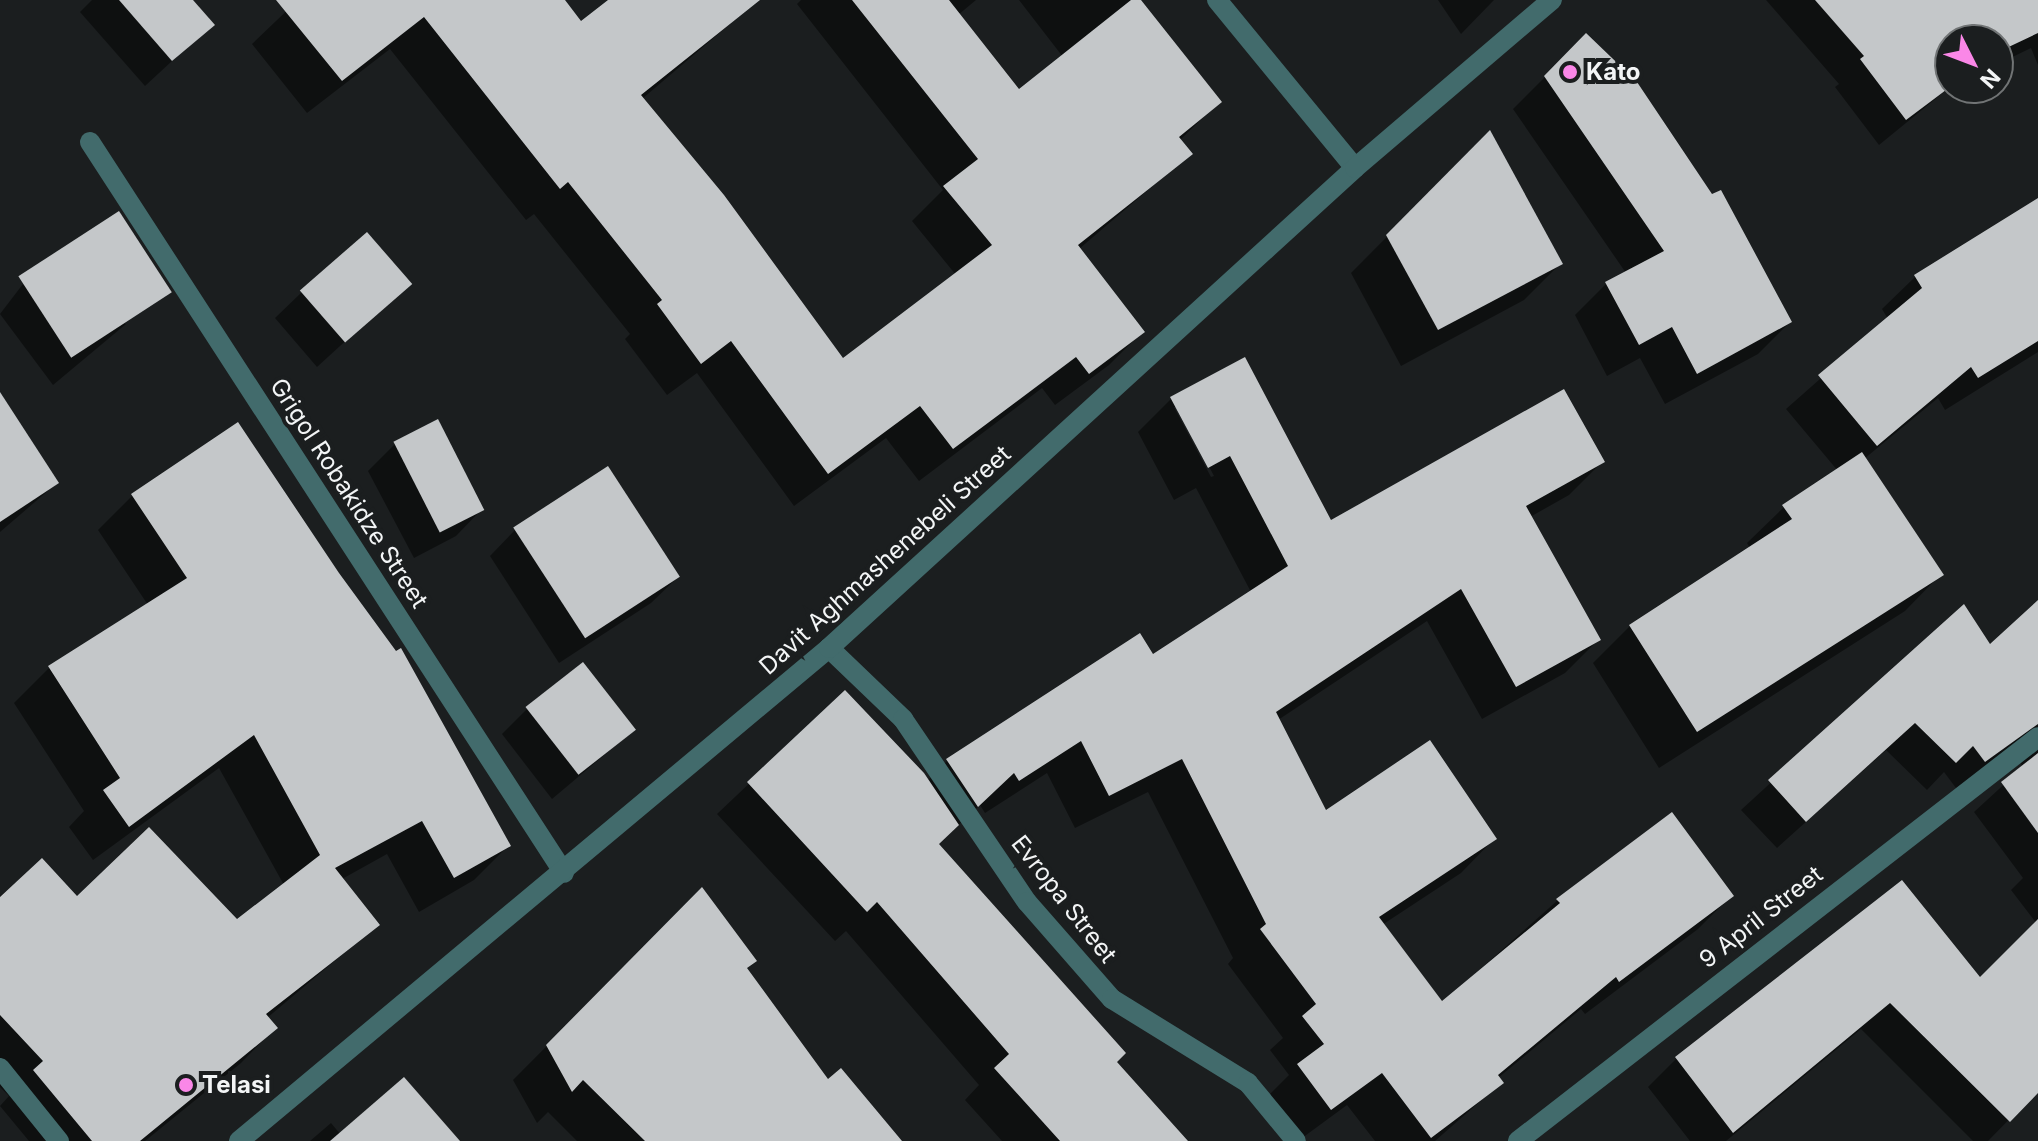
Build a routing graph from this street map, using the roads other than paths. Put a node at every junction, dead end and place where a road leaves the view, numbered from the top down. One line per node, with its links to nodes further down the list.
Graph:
1 (1217, 0): 4 (street)
2 (1552, 0): 4 (street, Davit Aghmashenebeli Street)
3 (90, 142): 7 (street, Grigol Robakidze Street)
4 (1355, 168): 5 (street, Davit Aghmashenebeli Street)
5 (829, 648): 7 (street, Davit Aghmashenebeli Street); 11 (street, Evropa Street)
6 (2038, 737): 12 (street, 9 April Street)
7 (564, 873): 10 (street, Davit Aghmashenebeli Street)
8 (0, 1068): 9 (street)
9 (59, 1141)
10 (239, 1141)
11 (1296, 1141)
12 (1518, 1141)

